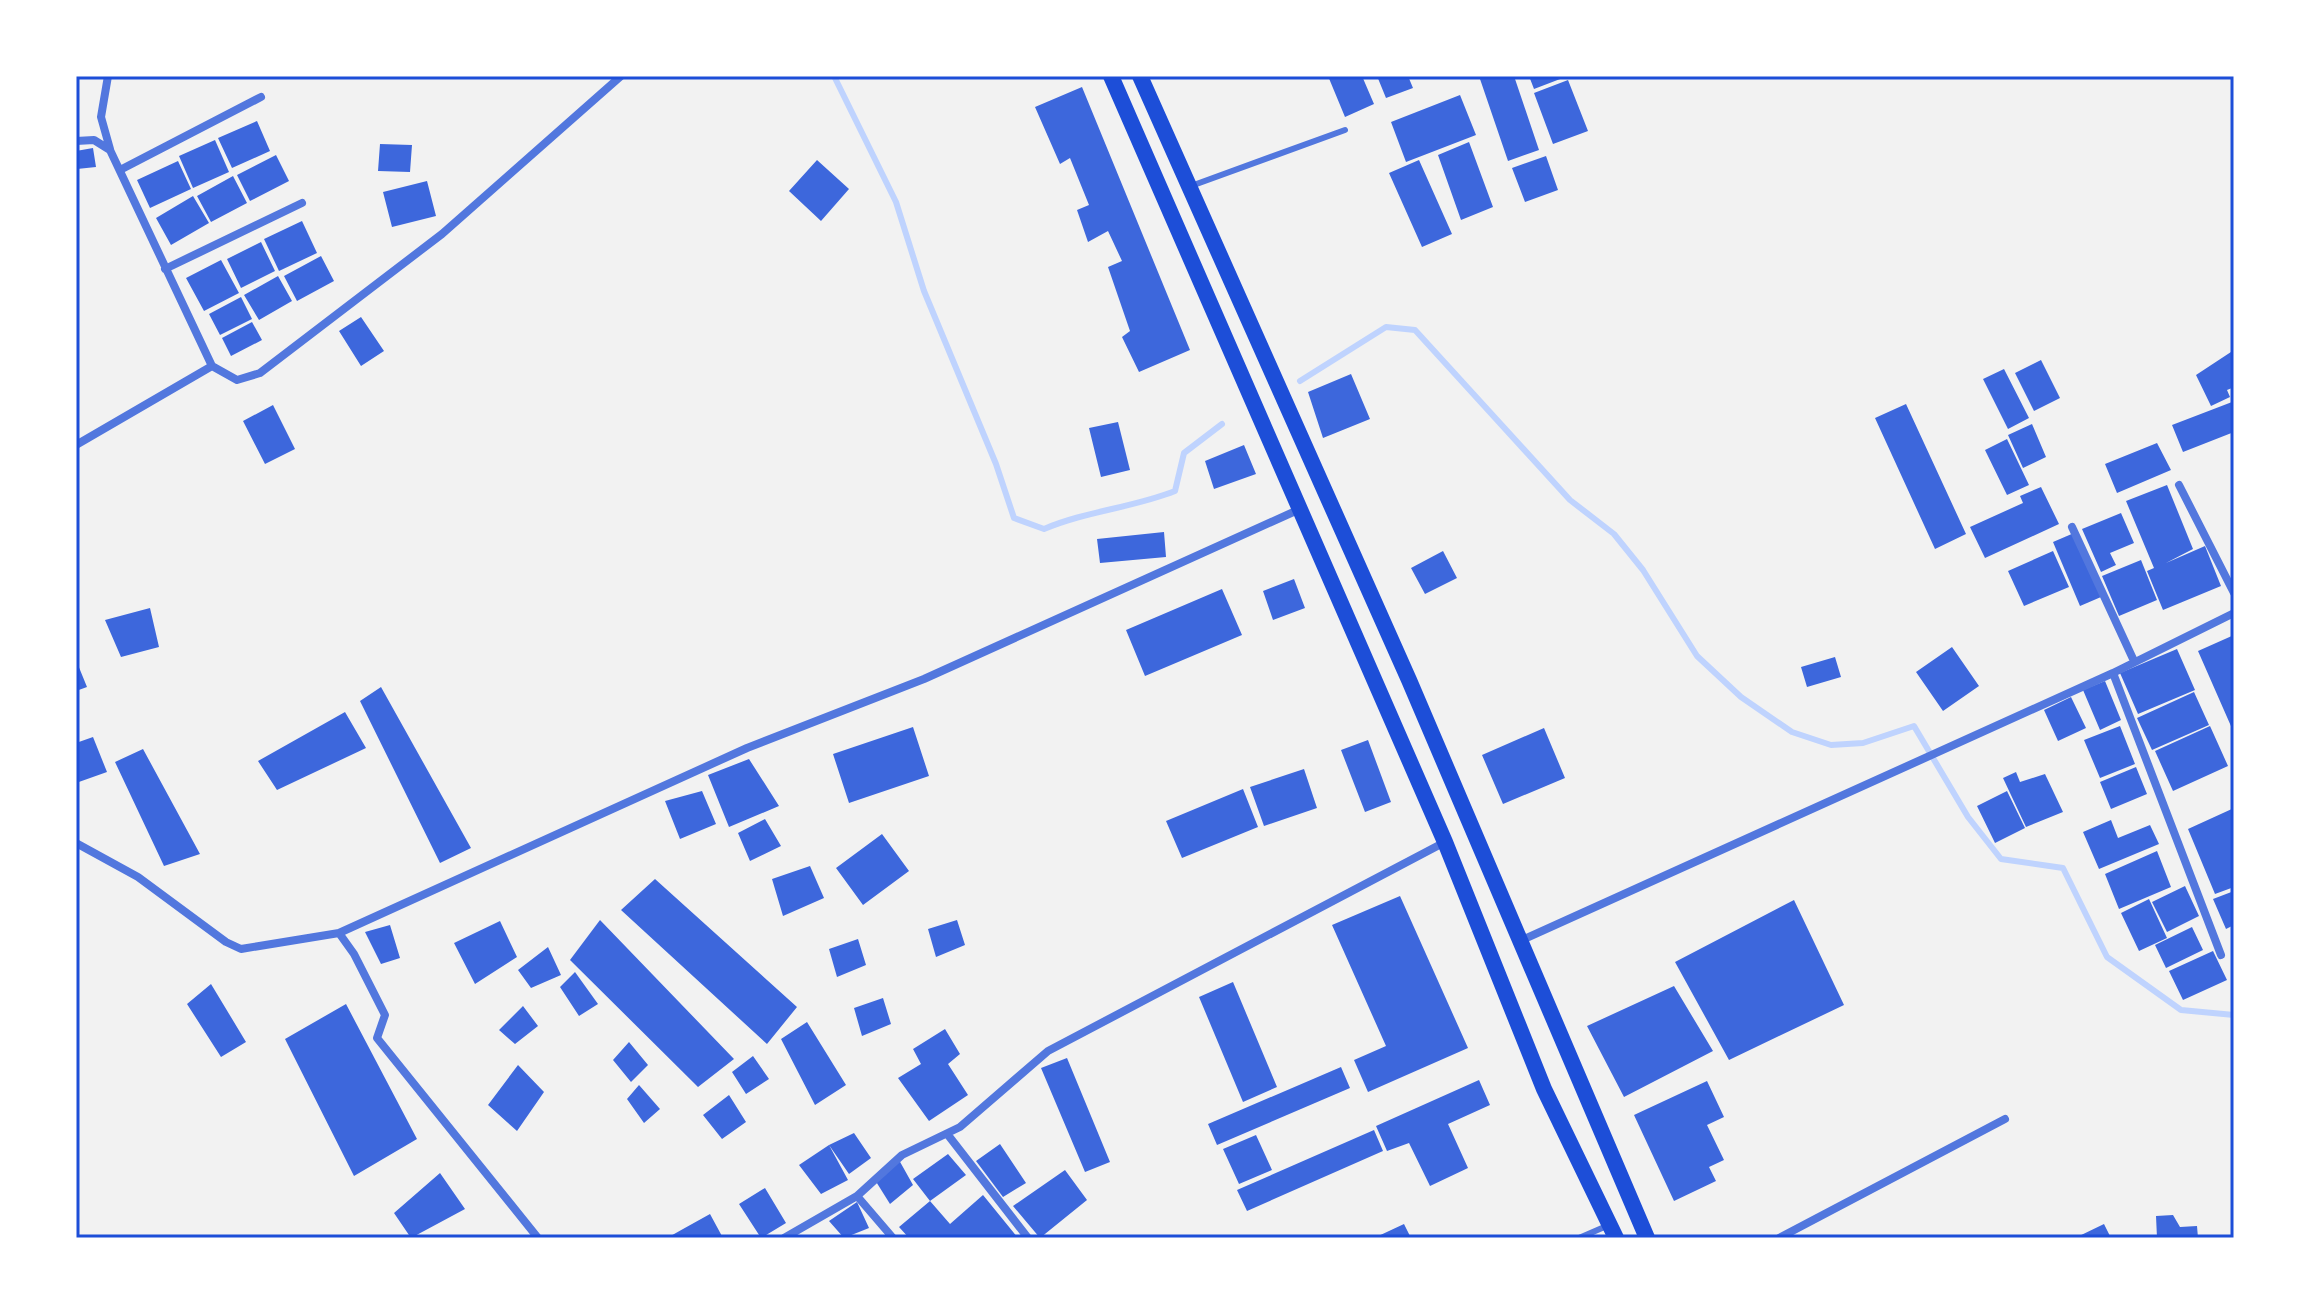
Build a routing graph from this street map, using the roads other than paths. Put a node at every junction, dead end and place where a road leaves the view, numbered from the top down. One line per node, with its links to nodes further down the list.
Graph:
1 (108, 76): 8 (street)
2 (621, 76): 13 (street)
3 (1111, 76): 16 (main road)
4 (1140, 76): 10 (main road)
5 (261, 97): 9 (street)
6 (1345, 130): 10 (lane)
7 (76, 141): 8 (street)
8 (110, 150): 9 (street)
9 (120, 170): 12 (street)
10 (1191, 186): 25 (main road)
11 (302, 203): 12 (street)
12 (165, 269): 13 (street)
13 (212, 366): 14 (street)
14 (76, 445)
15 (2179, 485): 18 (street)
16 (1301, 509): 22 (main road); 24 (street)
17 (2072, 527): 20 (street)
18 (2234, 593)
19 (2234, 613): 20 (street)
20 (2134, 661): 21 (street)
21 (2113, 673): 25 (street); 26 (street)
22 (1445, 842): 28 (street); 30 (main road)
23 (76, 843): 24 (street)
24 (339, 933): 31 (street)
25 (1520, 941): 36 (main road)
26 (2221, 955)
27 (2005, 1119): 37 (street)
28 (948, 1135): 29 (street); 34 (street)
29 (857, 1196): 32 (street); 33 (street)
30 (1613, 1231): 35 (lane)
31 (538, 1238)
32 (784, 1238)
33 (893, 1238)
34 (1028, 1238)
35 (1579, 1238)
36 (1647, 1238)
37 (1779, 1238)

